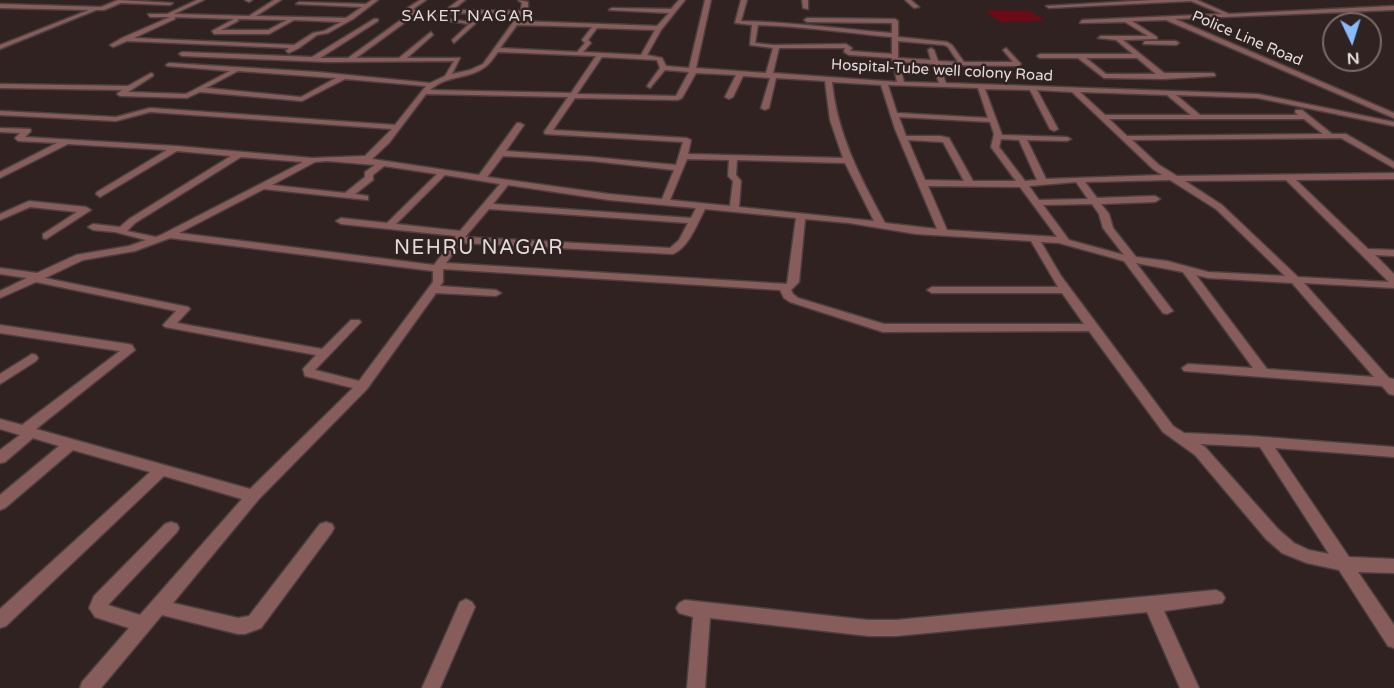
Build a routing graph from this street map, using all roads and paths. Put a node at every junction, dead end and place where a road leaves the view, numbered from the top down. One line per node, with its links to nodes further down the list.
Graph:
1 (201, 0): 30 (street)
2 (278, 0): 34 (street)
3 (375, 0): 18 (street)
4 (423, 0): 42 (street)
5 (462, 0): 25 (street)
6 (521, 0): 27 (street)
7 (682, 0): 26 (street)
8 (708, 0): 80 (street)
9 (744, 0): 45 (street)
10 (805, 0): 21 (street)
11 (909, 0): 19 (street)
12 (1191, 0): 14 (street); 29 (street)
13 (122, 1): 16 (street); 23 (street)
14 (1135, 1): 20 (street); 32 (street)
15 (1, 2): 23 (street)
16 (170, 3)
17 (299, 4): 18 (street)
18 (368, 6): 36 (street)
19 (916, 6)
20 (1049, 6)
21 (806, 8)
22 (1394, 8): 29 (street, Police Line Road)
23 (99, 9): 57 (street)
24 (612, 10): 26 (street)
25 (447, 11): 27 (street); 53 (street)
26 (671, 11): 47 (street)
27 (523, 13): 44 (street)
28 (150, 15): 30 (street)
29 (1231, 15): 32 (street, Police Line Road)
30 (166, 16): 31 (street)
31 (177, 16): 33 (street); 51 (street)
32 (1170, 18): 41 (street); 111 (street, Police Line Road)
33 (238, 19): 34 (street); 35 (street)
34 (246, 19): 35 (street)
35 (292, 19): 36 (street)
36 (347, 19): 37 (street); 58 (street)
37 (376, 20): 38 (street); 71 (street)
38 (385, 20)
39 (395, 20): 42 (street)
40 (807, 20): 49 (street)
41 (1126, 20): 43 (street); 52 (street)
42 (404, 21): 72 (street)
43 (1082, 22)
44 (516, 23): 46 (street); 59 (street)
45 (755, 23): 49 (street); 56 (street)
46 (595, 27): 47 (street); 63 (street)
47 (659, 28): 68 (street)
48 (431, 34): 73 (street)
49 (895, 37): 70 (street); 75 (street)
50 (1101, 38): 52 (street)
51 (124, 39): 55 (street); 58 (street)
52 (1120, 40): 54 (street); 67 (street)
53 (454, 41)
54 (1176, 43)
55 (113, 45)
56 (775, 46): 70 (street); 83 (street)
57 (0, 47)
58 (297, 47): 69 (street)
59 (495, 50): 63 (street, Hospital-Tube well colony Road); 85 (street)
60 (931, 50): 74 (street)
61 (1006, 50): 75 (street)
62 (182, 54): 69 (street)
63 (578, 54): 64 (street, Hospital-Tube well colony Road)
64 (600, 55): 68 (street, Hospital-Tube well colony Road); 104 (street)
65 (1040, 56): 66 (street)
66 (1080, 56): 67 (street); 86 (street)
67 (1139, 56): 86 (street)
68 (643, 57): 77 (street, Hospital-Tube well colony Road)
69 (277, 58): 71 (street); 79 (street)
70 (895, 58): 74 (street); 91 (street)
71 (313, 60): 72 (street)
72 (349, 60): 73 (street)
73 (400, 60): 85 (street)
74 (935, 63): 75 (street); 92 (street)
75 (962, 64)
76 (169, 65): 78 (street)
77 (663, 68): 80 (street, Hospital-Tube well colony Road); 94 (street)
78 (237, 69): 79 (street); 100 (street)
79 (256, 70): 87 (street)
80 (693, 70): 81 (street, Hospital-Tube well colony Road); 104 (street)
81 (741, 73): 83 (street, Hospital-Tube well colony Road); 105 (street)
82 (151, 75): 96 (street)
83 (772, 75): 88 (street, Hospital-Tube well colony Road); 107 (street)
84 (1213, 75): 86 (street)
85 (447, 76): 99 (street)
86 (1162, 76): 89 (street)
87 (343, 77): 99 (street); 100 (street)
88 (828, 79): 90 (street, Hospital-Tube well colony Road); 134 (street)
89 (1170, 82)
90 (884, 83): 91 (street, Hospital-Tube well colony Road); 109 (street)
91 (901, 84): 92 (street, Hospital-Tube well colony Road)
92 (943, 85): 95 (street, Hospital-Tube well colony Road)
93 (0, 86): 96 (street)
94 (650, 86)
95 (981, 87): 97 (street, Hospital-Tube well colony Road); 114 (street)
96 (128, 88): 100 (street)
97 (1032, 88): 101 (street, Hospital-Tube well colony Road); 118 (street)
98 (1177, 88): 103 (street)
99 (429, 89): 104 (street); 117 (street)
100 (200, 90)
101 (1074, 90): 102 (street, Hospital-Tube well colony Road); 112 (street)
102 (1169, 93): 103 (street, Hospital-Tube well colony Road); 110 (street)
103 (1184, 94): 106 (street, Hospital-Tube well colony Road)
104 (571, 95): 130 (street)
105 (729, 97)
106 (1290, 103): 113 (street); 115 (street, Hospital-Tube well colony Road)
107 (765, 108)
108 (0, 113): 117 (street)
109 (894, 116): 114 (street); 122 (street)
110 (1197, 116): 112 (street); 113 (street)
111 (1394, 116)
112 (1103, 117): 124 (street)
113 (1304, 117): 120 (street)
114 (993, 120): 121 (street)
115 (1394, 124)
116 (520, 126): 129 (street)
117 (396, 127): 133 (street)
118 (1054, 129)
119 (0, 130): 126 (street)
120 (1329, 135): 124 (street); 136 (street)
121 (998, 137): 123 (street); 149 (street)
122 (903, 138): 146 (street); 147 (street)
123 (1022, 138): 125 (street); 148 (street)
124 (1126, 138): 143 (street)
125 (1067, 139)
126 (66, 142): 127 (street); 139 (street)
127 (176, 148): 128 (street); 151 (street)
128 (241, 153): 132 (street); 168 (street)
129 (499, 153): 137 (street); 142 (street)
130 (684, 156): 131 (street); 137 (street)
131 (733, 158): 134 (street); 160 (street)
132 (313, 160): 133 (street); 150 (street)
133 (361, 160): 135 (street)
134 (848, 162): 165 (street)
135 (383, 164): 138 (street); 152 (street)
136 (1394, 165)
137 (679, 168): 156 (street)
138 (442, 174): 142 (street); 166 (street)
139 (0, 175)
140 (1394, 176): 141 (street)
141 (1287, 177): 143 (street); 176 (street)
142 (480, 178): 145 (street)
143 (1174, 178): 144 (street); 183 (street)
144 (1079, 180): 148 (street); 155 (street)
145 (506, 182): 156 (street); 158 (street)
146 (921, 183): 147 (street); 169 (street)
147 (970, 183): 149 (street)
148 (1043, 183): 149 (street)
149 (1022, 184): 157 (street)
150 (261, 186): 152 (street); 170 (street)
151 (100, 194)
152 (347, 196): 153 (street)
153 (364, 198)
154 (1155, 199): 155 (street)
155 (1095, 201): 157 (street); 178 (street)
156 (665, 202): 159 (street)
157 (1036, 203): 175 (street)
158 (486, 206): 163 (street); 172 (street)
159 (702, 206): 160 (street); 163 (street)
160 (734, 209): 161 (street)
161 (801, 215): 165 (street); 185 (street)
162 (0, 217): 171 (street)
163 (694, 220): 172 (street)
164 (341, 221): 166 (street)
165 (881, 225): 169 (street)
166 (389, 226): 172 (street)
167 (93, 227): 168 (street)
168 (120, 230): 174 (street)
169 (943, 232): 173 (street)
170 (170, 235): 174 (street); 179 (street)
171 (46, 236)
172 (461, 237): 179 (street)
173 (1034, 238): 175 (street); 188 (street)
174 (158, 240): 182 (street)
175 (1066, 242): 178 (street)
176 (1365, 252): 177 (street); 184 (street)
177 (1394, 253)
178 (1130, 259): 181 (street); 191 (street)
179 (439, 267): 185 (street); 186 (street)
180 (1, 271): 182 (street)
181 (1188, 271): 183 (street); 198 (street)
182 (38, 278): 190 (street); 195 (street)
183 (1295, 280): 184 (street); 200 (street)
184 (1393, 285)
185 (784, 288): 193 (street)
186 (432, 289): 189 (street); 201 (street)
187 (932, 290): 188 (street)
188 (1066, 290): 193 (street)
189 (496, 293)
190 (0, 295)
191 (1167, 311)
192 (355, 322): 195 (street)
193 (1093, 327): 204 (street)
194 (0, 329): 203 (street)
195 (325, 352): 201 (street)
196 (32, 358): 199 (street)
197 (1188, 368): 198 (street)
198 (1263, 373): 200 (street)
199 (0, 380)
200 (1391, 385)
201 (362, 386): 210 (street)
202 (0, 424): 203 (street)
203 (28, 432): 206 (street); 208 (street)
204 (1181, 438): 205 (street); 214 (street)
205 (1264, 442): 207 (street); 214 (street)
206 (70, 444): 209 (street); 211 (street)
207 (1392, 454)
208 (0, 458)
209 (161, 470): 210 (street); 220 (street)
210 (253, 496): 218 (street)
211 (0, 504)
212 (171, 528): 221 (street)
213 (326, 528): 218 (street)
214 (1344, 564): 215 (street); 222 (street)
215 (1394, 566)
216 (1216, 598): 217 (street)
217 (1152, 604): 225 (street); 226 (street)
218 (159, 607): 221 (street)
219 (466, 607): 224 (street)
220 (0, 620)
221 (144, 624): 223 (street)
222 (1394, 640)
223 (89, 688)
224 (431, 688)
225 (696, 688)
226 (1190, 688)

